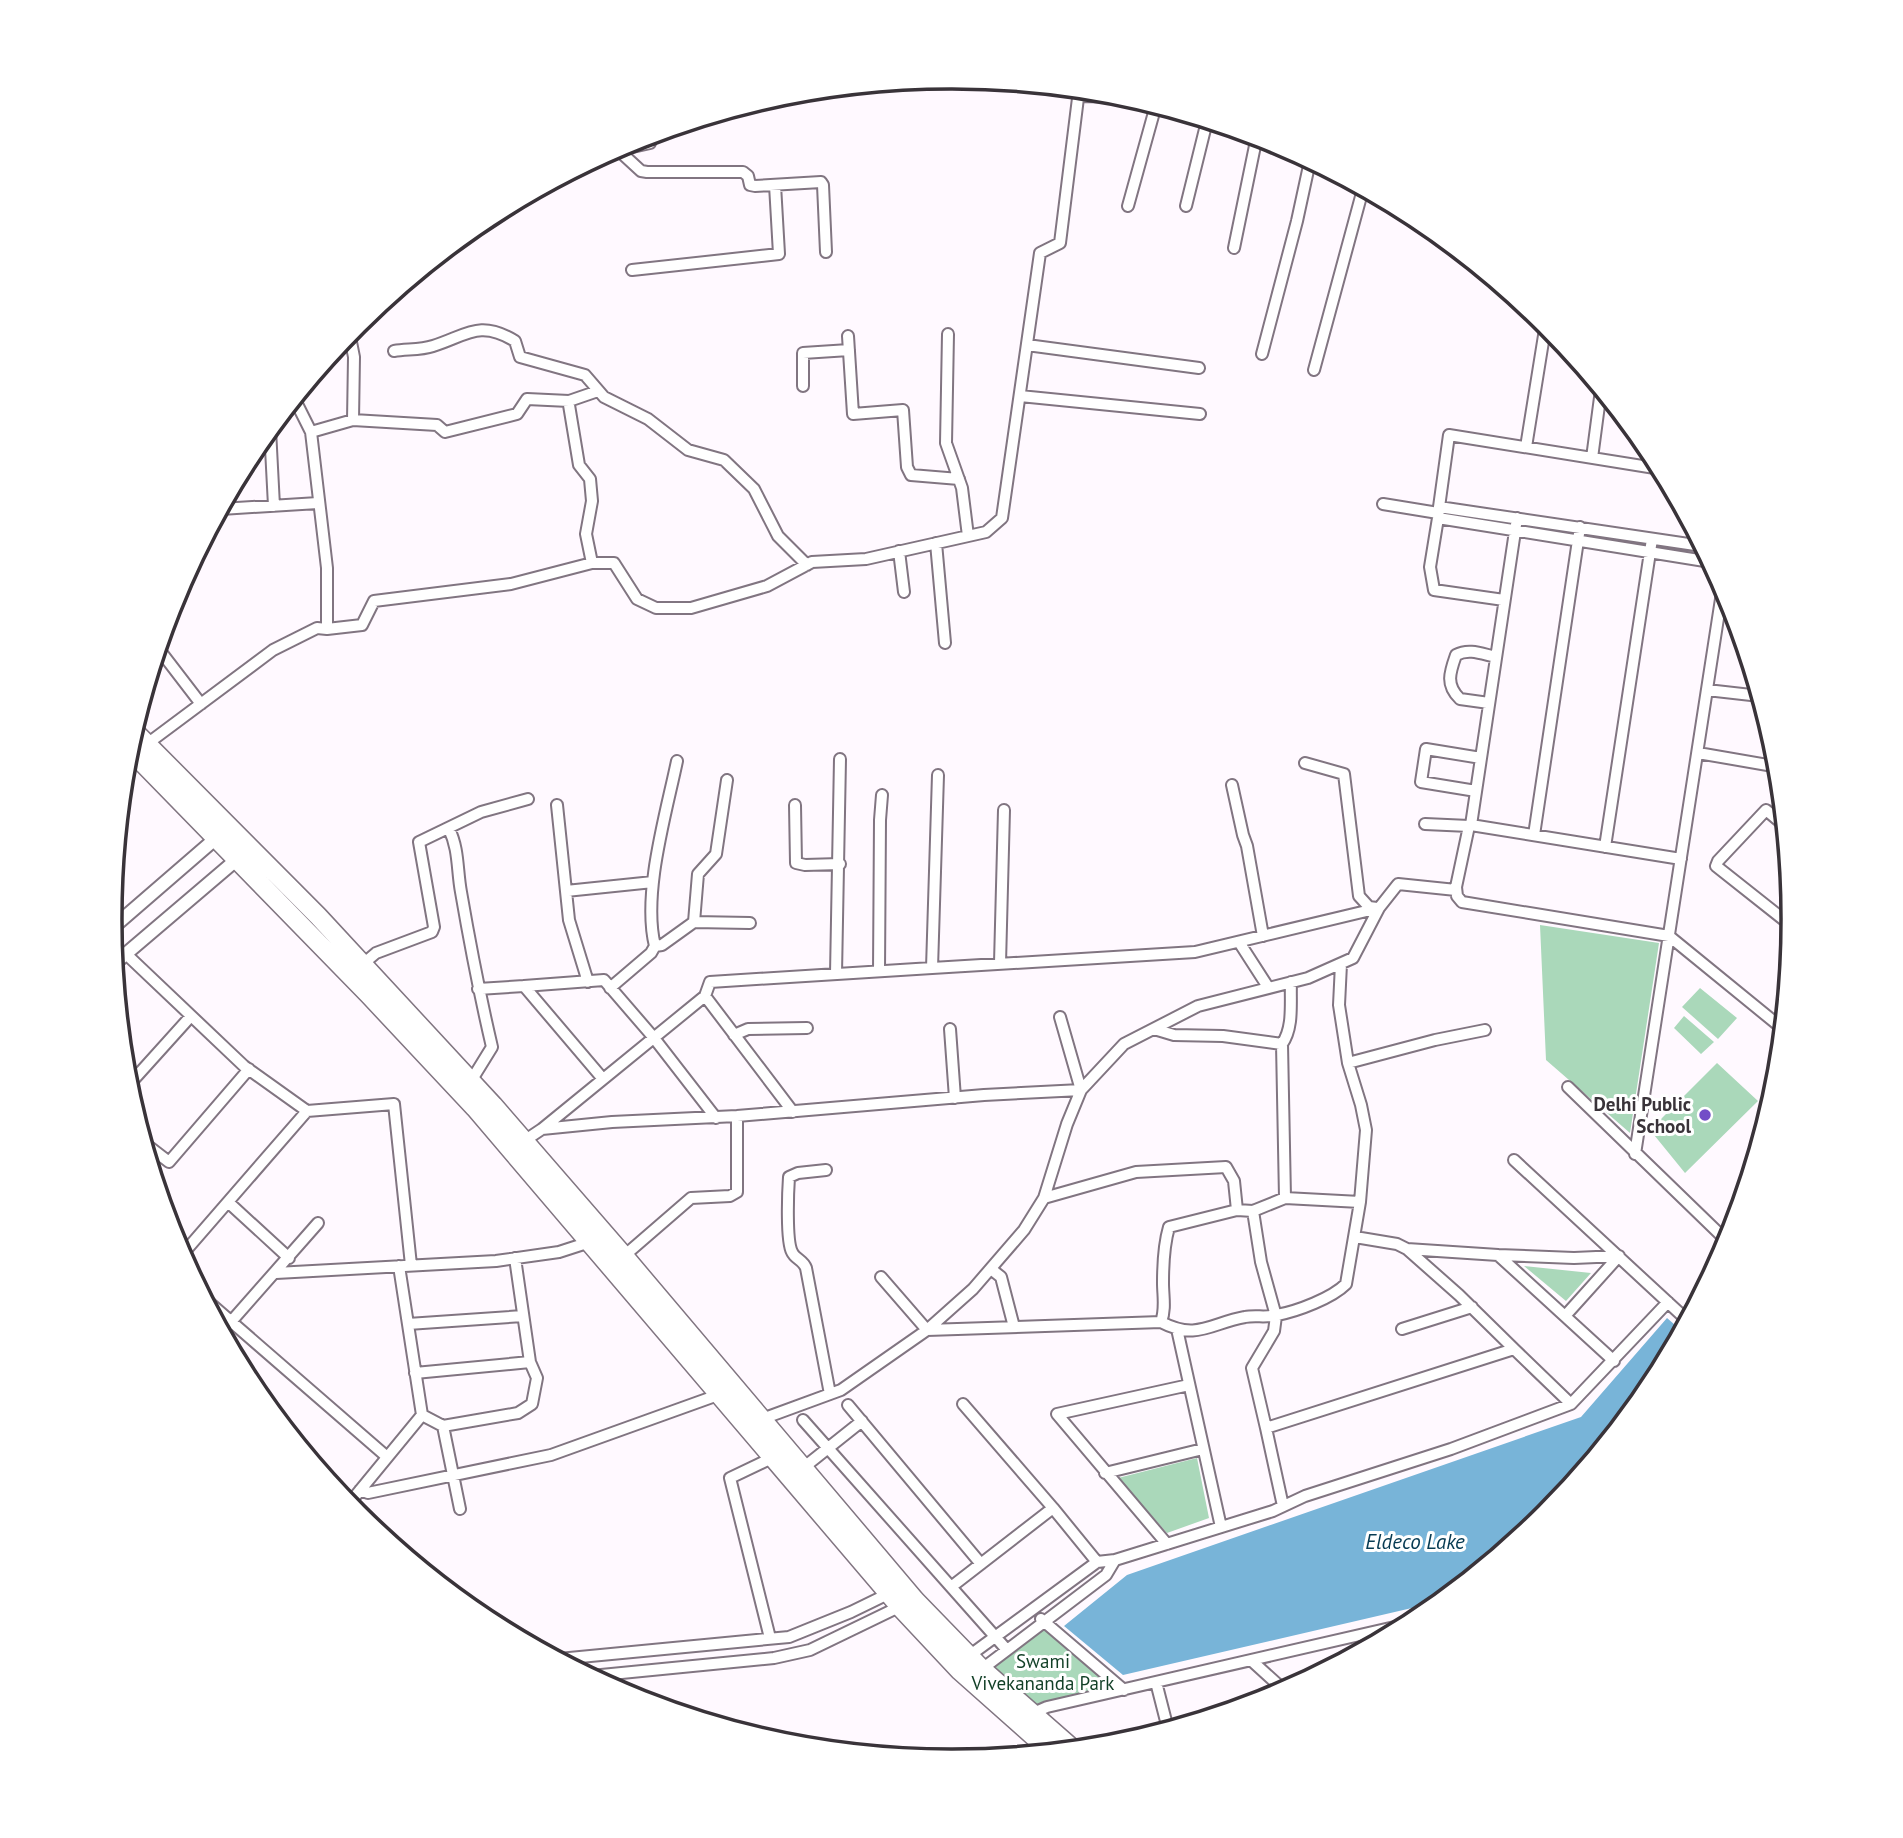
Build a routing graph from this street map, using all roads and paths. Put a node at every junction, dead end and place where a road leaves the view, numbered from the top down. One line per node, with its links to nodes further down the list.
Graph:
1 (1078, 99): 17 (street)
2 (1153, 115): 9 (street)
3 (1205, 129): 10 (street)
4 (1255, 147): 11 (street)
5 (625, 156): 7 (street)
6 (1308, 170): 21 (street)
7 (775, 185): 12 (street); 13 (street)
8 (1361, 197): 23 (street)
9 (1128, 206)
10 (1186, 206)
11 (1234, 247)
12 (826, 252)
13 (632, 270)
14 (948, 334): 37 (street)
15 (848, 336): 19 (street)
16 (1544, 338): 34 (street)
17 (1027, 345): 22 (street); 26 (street)
18 (352, 346): 31 (street)
19 (849, 350): 24 (street); 37 (street)
20 (394, 351): 25 (street)
21 (1262, 355)
22 (1199, 368)
23 (1314, 370)
24 (803, 386)
25 (598, 391): 31 (street); 54 (street)
26 (1020, 396): 30 (street); 45 (street)
27 (1599, 401): 35 (street)
28 (569, 405): 53 (street)
29 (299, 407): 32 (street)
30 (1200, 414)
31 (353, 420): 32 (street)
32 (311, 432): 38 (street)
33 (271, 445): 40 (street)
34 (1526, 447): 35 (street); 42 (street)
35 (1592, 458): 36 (street)
36 (1646, 467)
37 (959, 479): 45 (street)
38 (318, 503): 40 (street); 58 (street)
39 (1382, 504): 42 (street)
40 (274, 506): 41 (street)
41 (231, 508)
42 (1438, 513): 43 (street); 56 (street)
43 (1516, 524): 44 (street); 47 (street); 56 (street)
44 (1580, 527): 46 (street); 47 (street)
45 (968, 536): 48 (street)
46 (1652, 538): 49 (street); 51 (street)
47 (1576, 540): 51 (street); 89 (street)
48 (936, 543): 50 (street); 59 (street)
49 (1692, 544)
50 (899, 551): 54 (street); 55 (street)
51 (1650, 552): 52 (street); 90 (street)
52 (1700, 560)
53 (592, 563): 54 (street); 58 (street)
54 (807, 565)
55 (904, 592)
56 (1504, 600): 61 (street)
57 (1720, 606): 62 (street)
58 (327, 629): 65 (street)
59 (945, 643)
60 (165, 657): 65 (street)
61 (1496, 657): 64 (street); 64 (street)
62 (1707, 691): 63 (street); 68 (street)
63 (1750, 695)
64 (1489, 703): 70 (street)
65 (201, 704): 67 (street)
66 (142, 739): 67 (highway)
67 (147, 744): 88 (highway)
68 (1698, 753): 74 (street); 92 (street)
69 (138, 757): 88 (highway)
70 (1481, 758): 78 (street); 78 (street)
71 (840, 760): 93 (street)
72 (677, 761): 94 (street)
73 (1305, 763): 97 (street)
74 (1766, 765)
75 (938, 775): 111 (street)
76 (727, 780): 100 (street)
77 (1232, 785): 102 (street)
78 (1476, 790): 86 (street)
79 (883, 795): 112 (street)
80 (528, 799): 87 (street)
81 (795, 804): 93 (street)
82 (557, 805): 96 (street)
83 (1004, 810): 108 (street)
84 (1775, 817): 98 (street)
85 (1425, 824): 86 (street)
86 (1470, 826): 89 (street); 95 (street)
87 (449, 829): 109 (street); 119 (street)
88 (223, 832): 91 (highway); 99 (street)
89 (1534, 835): 90 (street)
90 (1605, 847): 92 (street)
91 (244, 853): 106 (street); 109 (highway); 158 (highway)
92 (1681, 859): 103 (street)
93 (840, 864): 113 (street)
94 (653, 882): 96 (street); 105 (street)
95 (1456, 890): 97 (street); 103 (street)
96 (566, 891): 114 (street)
97 (1380, 908): 102 (street); 110 (street)
98 (1781, 917)
99 (122, 919)
100 (694, 922): 101 (street); 105 (street)
101 (750, 923)
102 (1263, 936): 104 (street)
103 (1669, 936): 123 (street); 146 (street)
104 (1239, 942): 108 (street); 117 (street)
105 (655, 946): 118 (street)
106 (126, 954): 107 (street); 121 (street)
107 (123, 956)
108 (1000, 963): 111 (street)
109 (363, 964): 135 (highway)
110 (1341, 964): 115 (street); 131 (street)
111 (932, 968): 112 (street)
112 (880, 971): 113 (street)
113 (836, 974): 120 (street)
114 (588, 982): 116 (street); 118 (street)
115 (1291, 982): 117 (street); 130 (street)
116 (523, 986): 119 (street); 134 (street)
117 (1268, 987): 126 (street)
118 (610, 988): 129 (street)
119 (478, 989): 135 (street)
120 (705, 996): 128 (street); 129 (street)
121 (191, 1016): 132 (street); 133 (street)
122 (1060, 1017): 137 (street)
123 (1774, 1022)
124 (807, 1028): 128 (street)
125 (950, 1029): 138 (street)
126 (1154, 1029): 130 (street); 137 (street)
127 (1485, 1030): 131 (street)
128 (734, 1035): 140 (street)
129 (654, 1038): 134 (street); 142 (street)
130 (1282, 1044): 150 (street)
131 (1348, 1063): 152 (street)
132 (249, 1069): 139 (street); 145 (street)
133 (137, 1076)
134 (603, 1079): 143 (street)
135 (471, 1081): 144 (highway)
136 (1568, 1087): 146 (street)
137 (1081, 1090): 138 (street); 149 (street)
138 (955, 1098): 140 (street)
139 (307, 1111): 151 (street); 166 (street)
140 (793, 1112): 141 (street)
141 (737, 1116): 142 (street); 162 (street)
142 (716, 1118): 143 (street)
143 (542, 1129): 144 (street)
144 (524, 1141): 158 (highway)
145 (155, 1152)
146 (1635, 1154): 156 (street)
147 (1514, 1160): 163 (street)
148 (826, 1170): 191 (street)
149 (1044, 1198): 153 (street); 168 (street)
150 (1285, 1198): 152 (street); 154 (street)
151 (228, 1202): 159 (street); 164 (street)
152 (1360, 1202): 157 (street)
153 (1237, 1210): 154 (street); 179 (street)
154 (1253, 1211): 176 (street)
155 (318, 1223): 164 (street)
156 (1719, 1233)
157 (1354, 1237): 160 (street); 176 (street)
158 (597, 1238): 162 (highway); 165 (street); 192 (highway)
159 (189, 1246)
160 (1407, 1249): 161 (street); 172 (street)
161 (1498, 1255): 163 (street); 177 (street)
162 (624, 1256): 197 (highway)
163 (1619, 1256): 171 (street); 177 (street)
164 (289, 1258): 169 (street)
165 (515, 1258): 166 (street); 175 (street)
166 (411, 1265): 167 (street)
167 (399, 1266): 169 (street); 180 (street)
168 (990, 1269): 182 (street); 185 (street)
169 (276, 1273): 178 (street)
170 (881, 1277): 185 (street)
171 (1668, 1303): 174 (street); 187 (street)
172 (1472, 1307): 184 (street); 186 (street)
173 (222, 1314): 178 (street)
174 (1681, 1314)
175 (523, 1316): 180 (street); 188 (street)
176 (1276, 1316): 183 (street); 201 (street)
177 (1565, 1316): 187 (street)
178 (231, 1322): 181 (street); 204 (street)
179 (1161, 1322): 182 (street); 183 (street)
180 (408, 1324): 189 (street)
181 (228, 1325)
182 (1014, 1327): 185 (street)
183 (1177, 1329): 190 (street)
184 (1402, 1329)
185 (927, 1330): 191 (street)
186 (1514, 1349): 194 (street); 201 (street)
187 (1614, 1361): 194 (street)
188 (530, 1363): 189 (street); 200 (street)
189 (415, 1373): 196 (street)
190 (1189, 1385): 203 (street); 207 (street)
191 (830, 1394): 197 (street)
192 (718, 1395): 205 (highway); 208 (street)
193 (963, 1404): 212 (street)
194 (1571, 1404): 211 (street)
195 (848, 1405): 199 (street)
196 (422, 1415): 200 (street); 204 (street)
197 (762, 1419): 206 (highway)
198 (803, 1420): 202 (street)
199 (862, 1421): 202 (street); 218 (street)
200 (443, 1426): 208 (street)
201 (1266, 1428): 211 (street)
202 (828, 1449): 206 (street); 219 (street)
203 (1203, 1449): 207 (street); 214 (street)
204 (386, 1456): 209 (street)
205 (772, 1458): 220 (highway); 225 (street)
206 (803, 1468): 220 (highway)
207 (1105, 1473): 215 (street)
208 (453, 1477): 209 (street); 213 (street)
209 (360, 1490): 210 (street)
210 (355, 1496)
211 (1283, 1506): 214 (street)
212 (1053, 1508): 217 (street); 218 (street)
213 (460, 1509)
214 (1221, 1527): 215 (street)
215 (1167, 1544): 216 (street)
216 (1115, 1560): 217 (street); 222 (street)
217 (1097, 1562): 221 (street)
218 (981, 1564): 219 (street)
219 (951, 1587): 224 (street)
220 (901, 1596): 225 (street); 229 (highway); 230 (street); 237 (highway)
221 (1033, 1610): 222 (street); 224 (street)
222 (1044, 1622): 226 (street); 233 (street)
223 (1376, 1631): 228 (street)
224 (996, 1637): 226 (street); 229 (street)
225 (770, 1638): 227 (street)
226 (1007, 1650): 229 (street)
227 (574, 1657)
228 (1252, 1661): 231 (street); 232 (street)
229 (976, 1663): 234 (highway)
230 (609, 1674)
231 (1156, 1682): 233 (street); 235 (street)
232 (1276, 1683)
233 (1124, 1690): 234 (street)
234 (1031, 1714): 236 (highway)
235 (1166, 1720)
236 (1064, 1741)
237 (1042, 1744)

